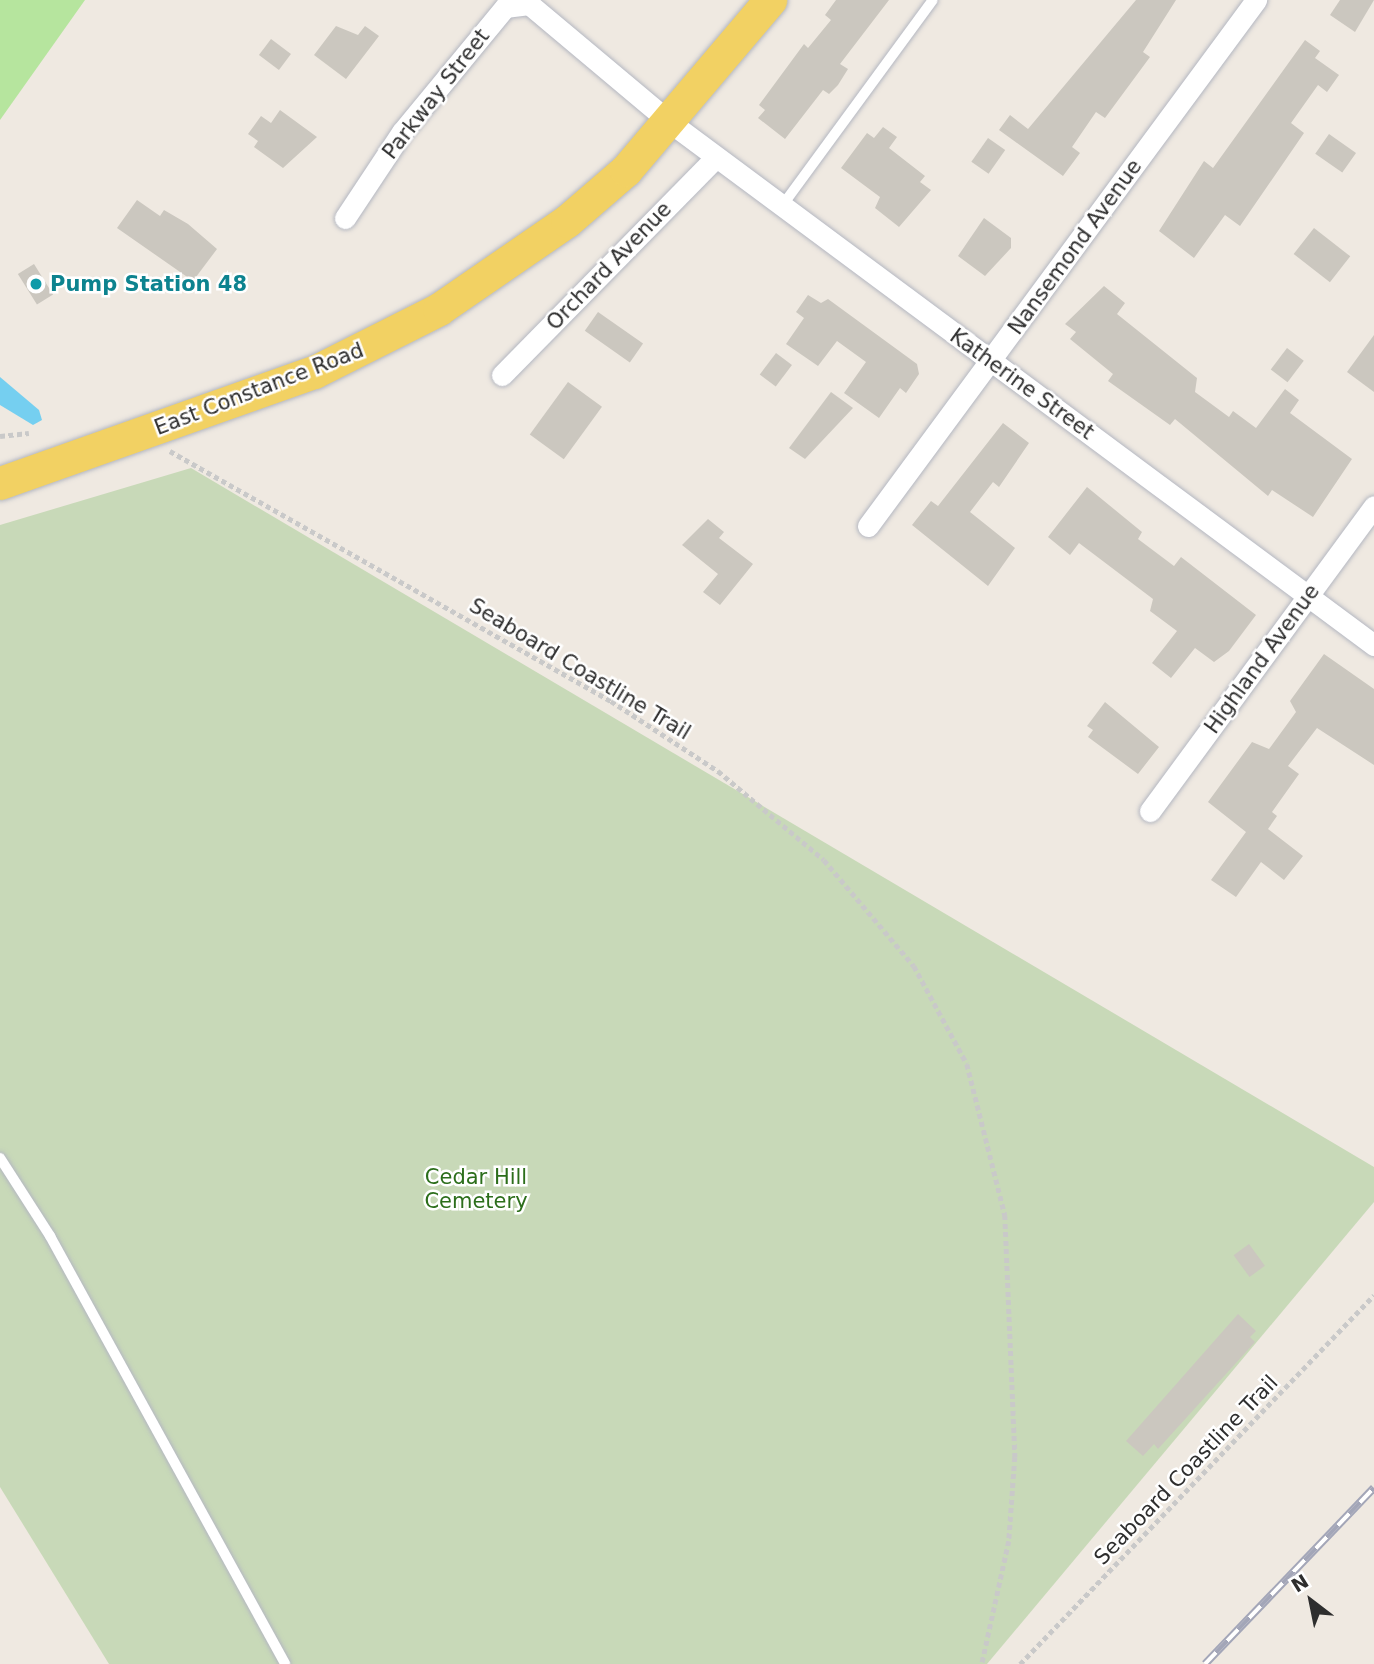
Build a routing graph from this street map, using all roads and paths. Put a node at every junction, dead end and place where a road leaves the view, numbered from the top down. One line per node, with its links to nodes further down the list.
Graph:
1 (770, 0): 4 (main road, East Constance Road)
2 (933, 0): 6 (lane)
3 (1256, 0): 8 (street, Nansemond Avenue)
4 (671, 123): 5 (street, Katherine Street); 7 (street, Parkway Street); 11 (main road, East Constance Road)
5 (716, 157): 6 (street, Katherine Street); 9 (street, Orchard Avenue)
6 (782, 206): 8 (street, Katherine Street)
7 (345, 218)
8 (991, 361): 15 (street, Nansemond Avenue); 16 (street, Katherine Street)
9 (502, 375)
10 (29, 433): 12 (path)
11 (142, 435): 13 (main road, East Constance Road); 22 (path, Seaboard Coastline Trail)
12 (0, 436)
13 (0, 483)
14 (1374, 506): 16 (street, Highland Avenue)
15 (868, 527)
16 (1309, 596): 17 (street, Katherine Street); 18 (street, Highland Avenue)
17 (1374, 645)
18 (1150, 811)
19 (0, 1158): 21 (lane)
20 (1374, 1296): 23 (path, Seaboard Coastline Trail)
21 (285, 1664)
22 (982, 1664)
23 (1020, 1664)

